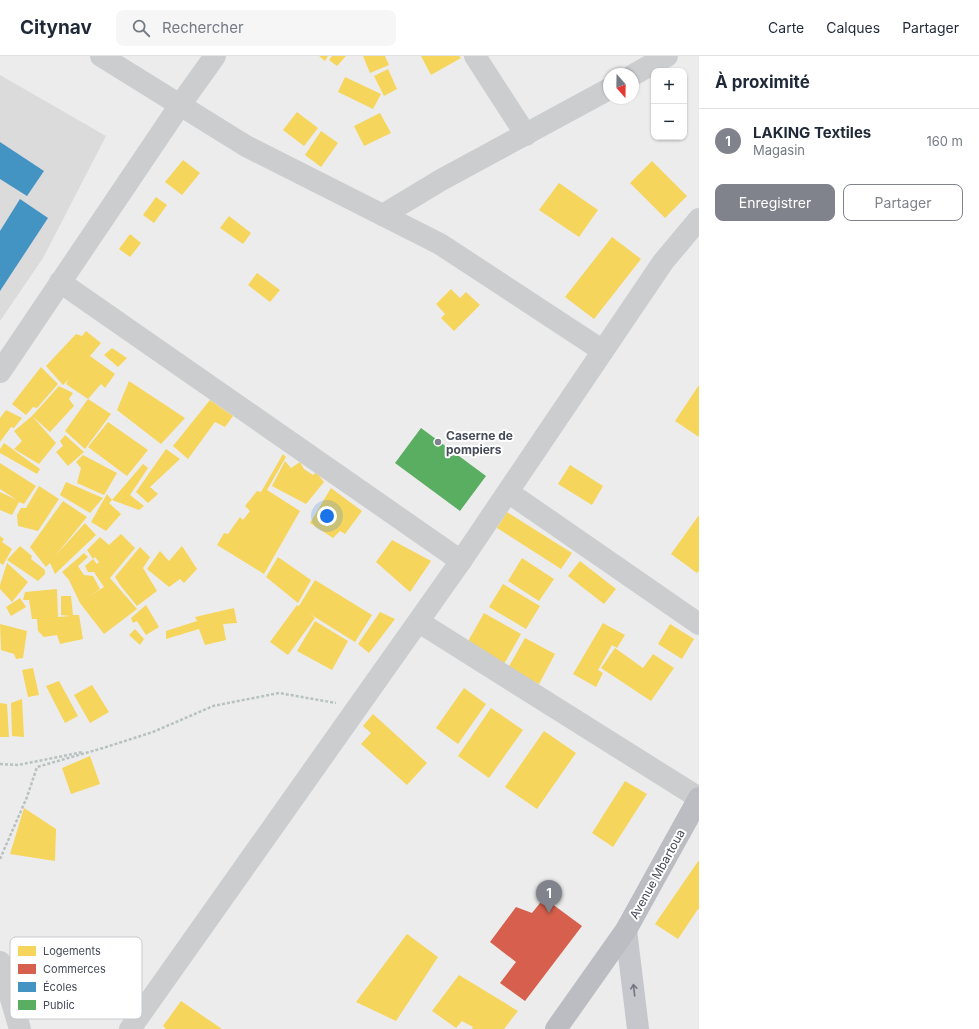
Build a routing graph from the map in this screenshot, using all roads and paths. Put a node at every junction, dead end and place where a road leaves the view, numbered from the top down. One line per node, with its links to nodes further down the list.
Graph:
1 (101, 56): 7 (street)
2 (215, 56): 7 (street)
3 (475, 56): 8 (street)
4 (667, 56): 5 (street)
5 (639, 72)
6 (603, 92): 8 (street)
7 (180, 105): 9 (street); 11 (street)
8 (526, 135): 9 (street)
9 (383, 215): 12 (street)
10 (699, 219): 12 (street)
11 (60, 282): 13 (street); 15 (street)
12 (603, 351): 14 (street)
13 (0, 372)
14 (508, 492): 15 (street); 17 (street)
15 (461, 562): 16 (street)
16 (419, 622): 18 (street); 21 (street)
17 (699, 624)
18 (358, 707): 19 (path); 26 (street)
19 (103, 748): 20 (path); 22 (path)
20 (0, 764)
21 (699, 798): 23 (highway, Avenue Mbartoua)
22 (0, 859)
23 (626, 930): 31 (highway, Avenue Mbartoua); 32 (main road, one-way to 23)
24 (0, 962): 25 (street)
25 (10, 996)
26 (142, 1012)
27 (17, 1019): 29 (street)
28 (137, 1019): 30 (street)
29 (20, 1029)
30 (130, 1029)
31 (556, 1029)
32 (638, 1029)

